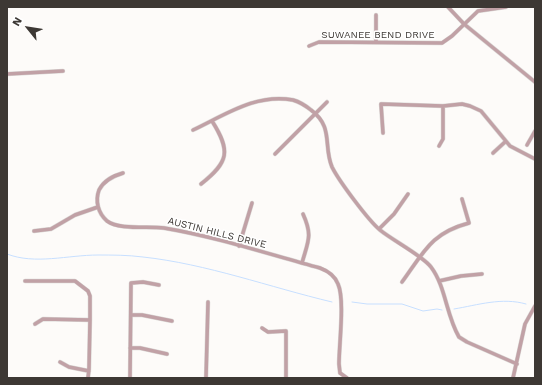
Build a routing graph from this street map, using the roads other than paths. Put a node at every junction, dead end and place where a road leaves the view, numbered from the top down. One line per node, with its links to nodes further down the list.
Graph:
1 (448, 7): 4 (street)
2 (506, 7): 4 (street, SUWANEE BEND DRIVE)
3 (376, 15): 5 (street)
4 (464, 24): 5 (street, SUWANEE BEND DRIVE); 9 (street)
5 (376, 42): 6 (street, SUWANEE BEND DRIVE)
6 (309, 46)
7 (63, 71): 8 (street)
8 (7, 74)
9 (535, 82)
10 (327, 102): 12 (street)
11 (443, 106): 16 (street); 17 (street); 19 (street)
12 (316, 113): 13 (street); 21 (street); 30 (street)
13 (212, 121): 14 (street); 24 (street)
14 (194, 130)
15 (535, 131): 18 (street)
16 (384, 133)
17 (505, 142): 20 (street); 22 (street)
18 (527, 145)
19 (439, 146)
20 (493, 153)
21 (275, 154)
22 (535, 159)
23 (123, 173): 28 (street)
24 (201, 184)
25 (408, 194): 30 (street)
26 (462, 199): 33 (street)
27 (252, 203): 32 (street)
28 (98, 207): 31 (street); 32 (street, AUSTIN HILLS DRIVE)
29 (303, 214): 34 (street)
30 (379, 229): 33 (street)
31 (34, 231)
32 (239, 246): 34 (street, AUSTIN HILLS DRIVE)
33 (420, 258): 37 (street); 38 (street)
34 (302, 263): 56 (street, AUSTIN HILLS DRIVE)
35 (482, 274): 37 (street)
36 (26, 281): 43 (street)
37 (439, 281): 50 (street)
38 (402, 282)
39 (159, 285): 42 (street)
40 (208, 302): 54 (street)
41 (535, 306): 50 (street)
42 (131, 315): 44 (street); 47 (street)
43 (90, 320): 45 (street); 51 (street)
44 (172, 321)
45 (35, 324)
46 (262, 328): 55 (street)
47 (130, 348): 48 (street); 53 (street)
48 (167, 354)
49 (60, 362): 51 (street)
50 (517, 364): 57 (street)
51 (89, 371): 52 (street)
52 (88, 378)
53 (130, 378)
54 (206, 378)
55 (286, 378)
56 (347, 378)
57 (513, 378)

